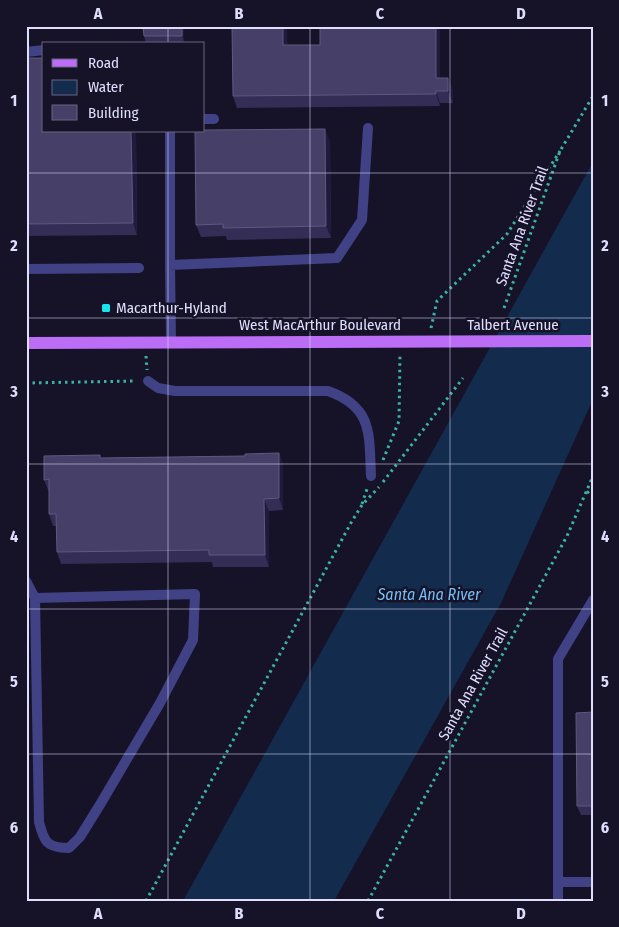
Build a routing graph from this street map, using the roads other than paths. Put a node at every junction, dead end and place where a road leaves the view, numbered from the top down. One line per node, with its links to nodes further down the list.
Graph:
1 (42, 50): 2 (lane)
2 (26, 52)
3 (368, 128): 5 (lane)
4 (170, 132): 5 (lane)
5 (170, 265): 10 (lane)
6 (138, 268): 7 (lane)
7 (26, 269)
8 (432, 341): 9 (main road, Talbert Avenue); 10 (main road, West MacArthur Boulevard)
9 (593, 341)
10 (170, 342): 11 (main road, West MacArthur Boulevard)
11 (26, 343)
12 (148, 381): 13 (lane)
13 (371, 476)
14 (26, 581): 15 (lane)
15 (35, 598): 15 (lane)
16 (593, 600): 17 (lane)
17 (558, 882): 18 (lane); 19 (lane)
18 (593, 882)
19 (558, 901)

